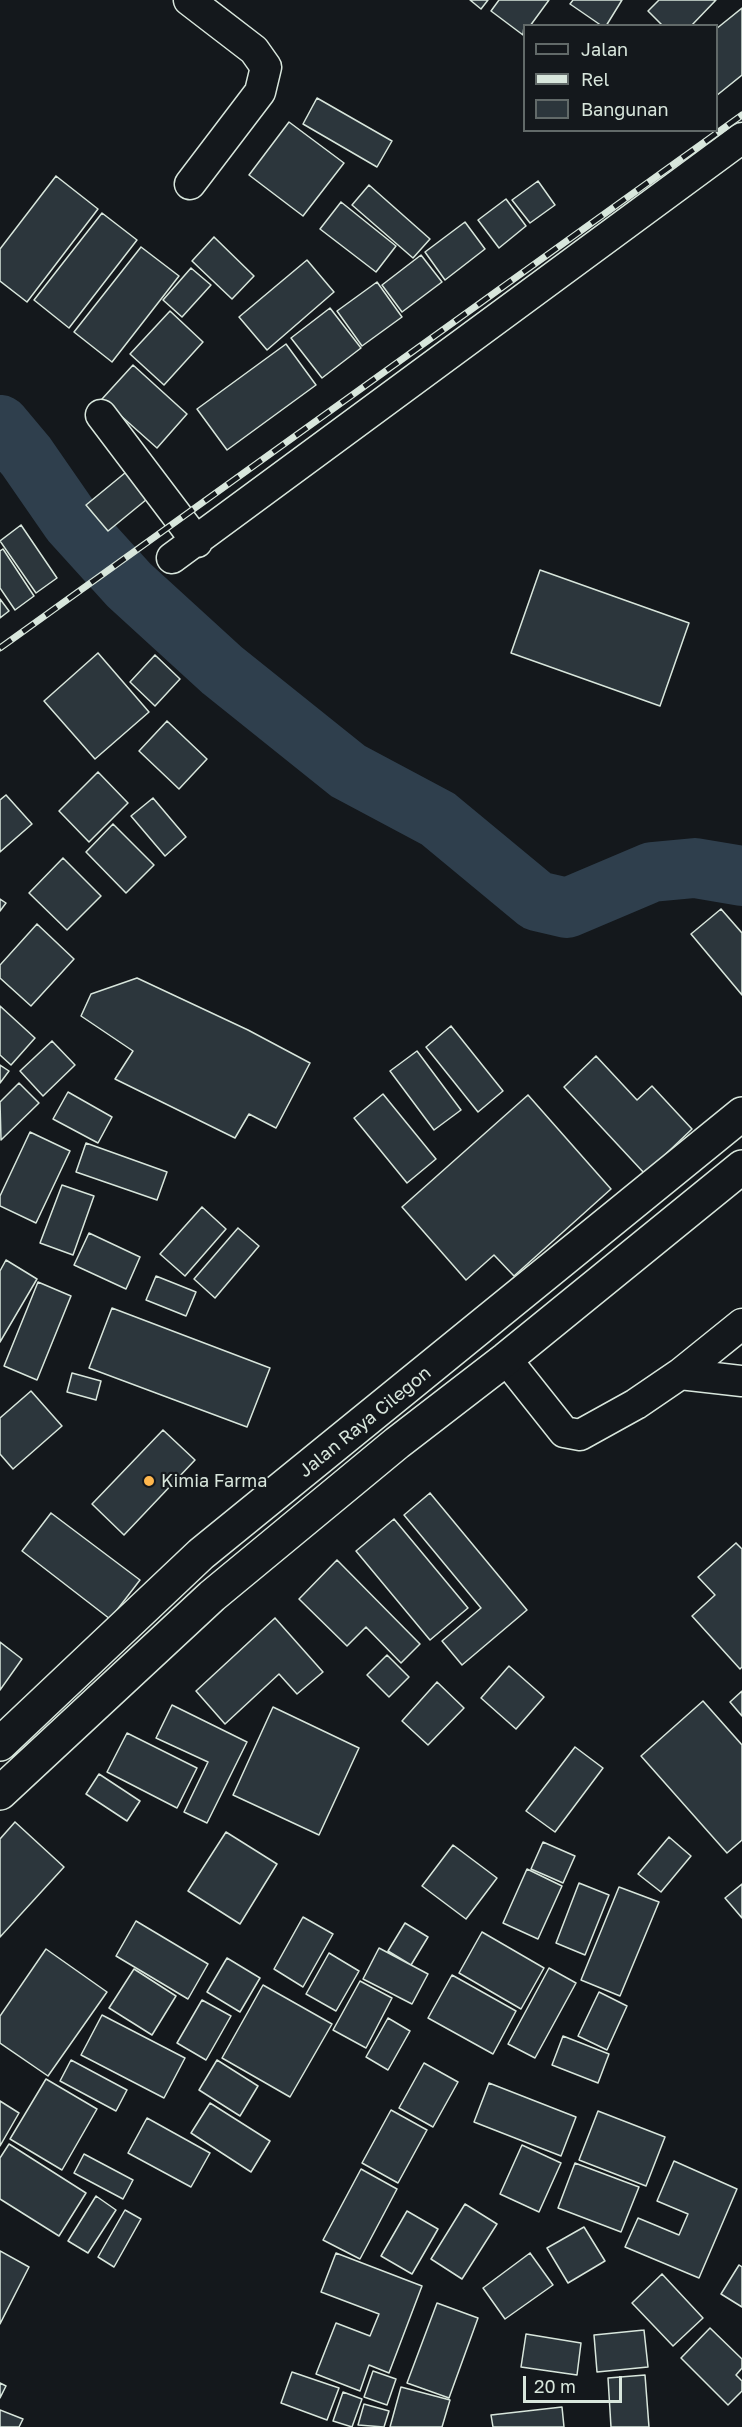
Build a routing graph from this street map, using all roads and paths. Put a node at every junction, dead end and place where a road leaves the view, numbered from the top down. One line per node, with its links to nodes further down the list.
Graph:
1 (189, 0): 3 (street)
2 (742, 138): 5 (street)
3 (190, 184)
4 (101, 415): 5 (street)
5 (197, 542): 6 (street)
6 (172, 558)
7 (742, 1114): 13 (highway, Jalan Raya Cilegon)
8 (742, 1167): 10 (highway, Jalan Raya Cilegon)
9 (742, 1324): 11 (street)
10 (506, 1359): 11 (street); 14 (highway, Jalan Raya Cilegon)
11 (680, 1374): 12 (street)
12 (742, 1381)
13 (0, 1744)
14 (0, 1793)

